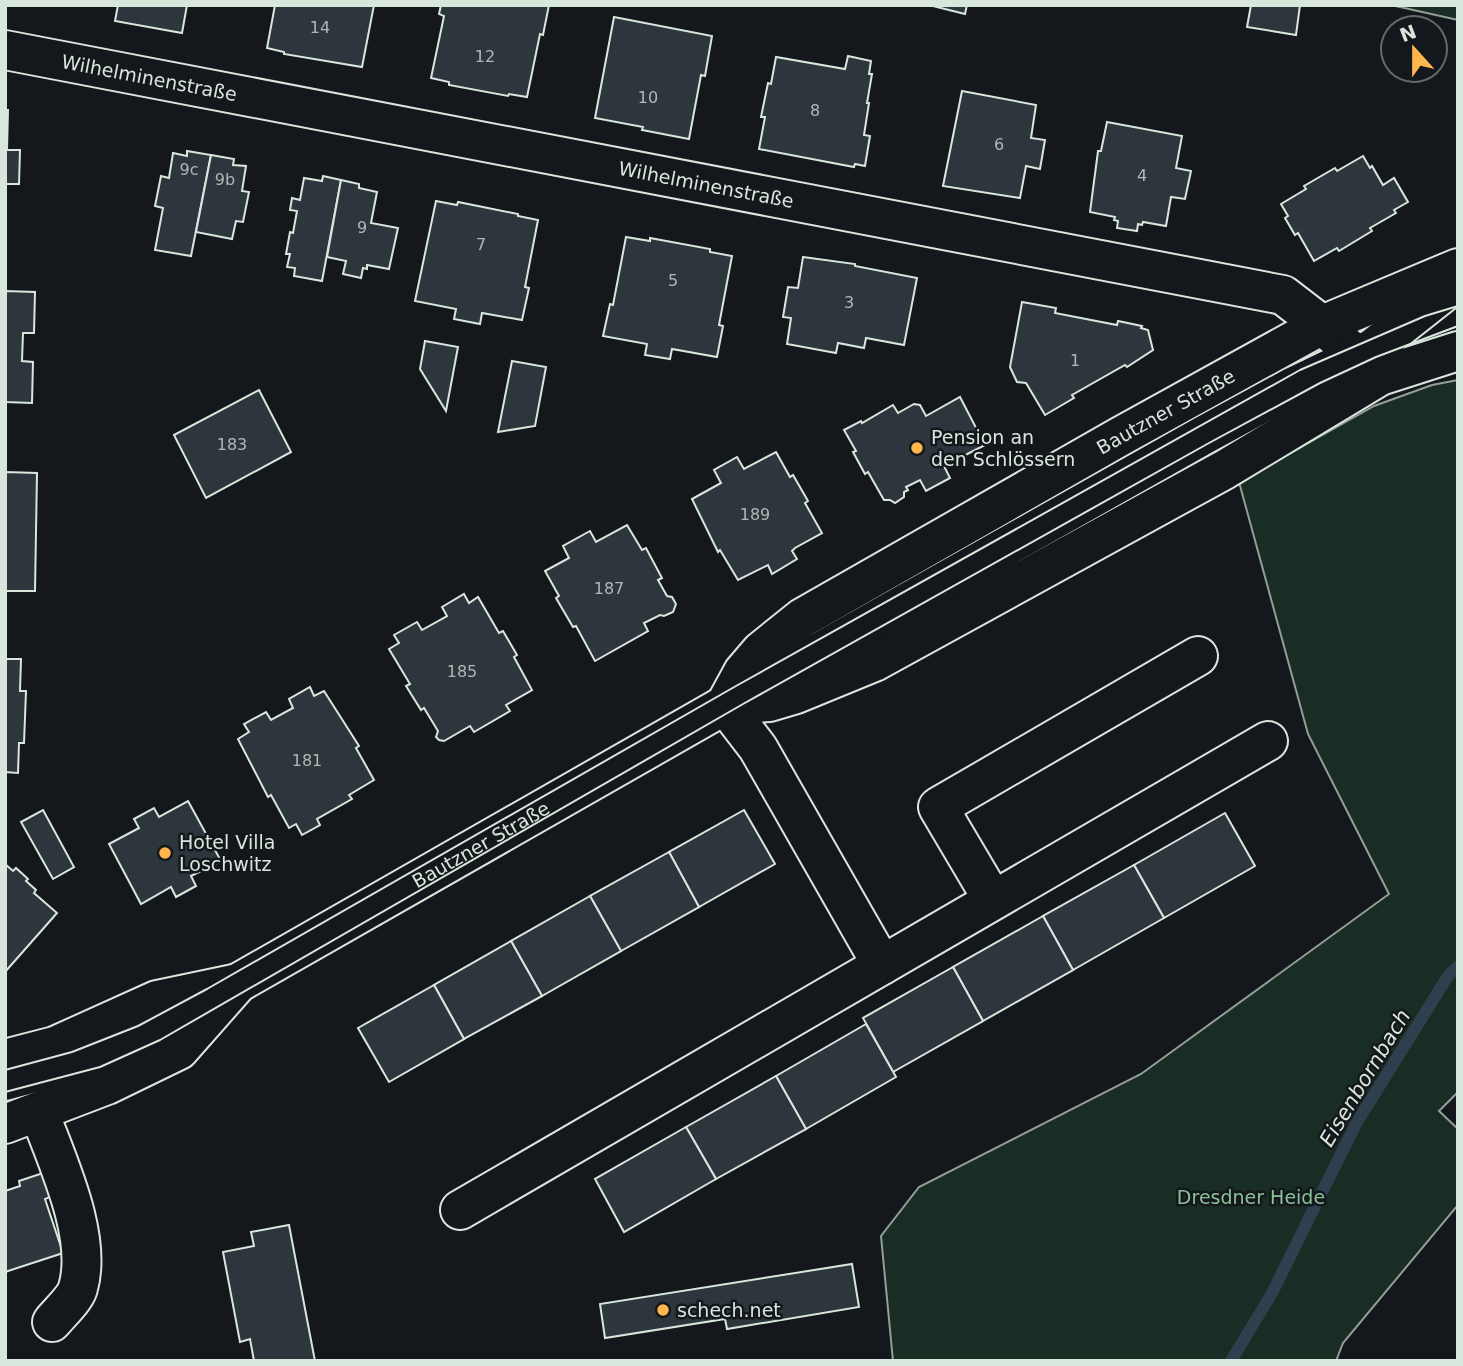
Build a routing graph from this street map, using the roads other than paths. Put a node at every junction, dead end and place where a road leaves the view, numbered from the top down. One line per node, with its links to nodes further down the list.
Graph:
1 (5, 50): 4 (main road, Wilhelminenstraße)
2 (1458, 268): 4 (main road, Bautzner Straße)
3 (1458, 281): 6 (main road)
4 (1322, 325): 6 (main road, Wilhelminenstraße); 8 (main road, Bautzner Straße)
5 (1458, 351): 6 (main road, Bautzner Straße)
6 (1368, 366): 8 (main road); 8 (main road, Bautzner Straße)
7 (1198, 656): 10 (main road)
8 (725, 705): 11 (main road); 12 (main road, Bautzner Straße)
9 (1268, 741): 10 (main road)
10 (993, 900): 11 (main road)
11 (882, 965): 16 (main road)
12 (238, 983): 13 (main road, Bautzner Straße); 14 (main road); 15 (main road, Bautzner Straße)
13 (5, 1059)
14 (5, 1081)
15 (22, 1118): 17 (main road)
16 (460, 1210)
17 (52, 1322)

